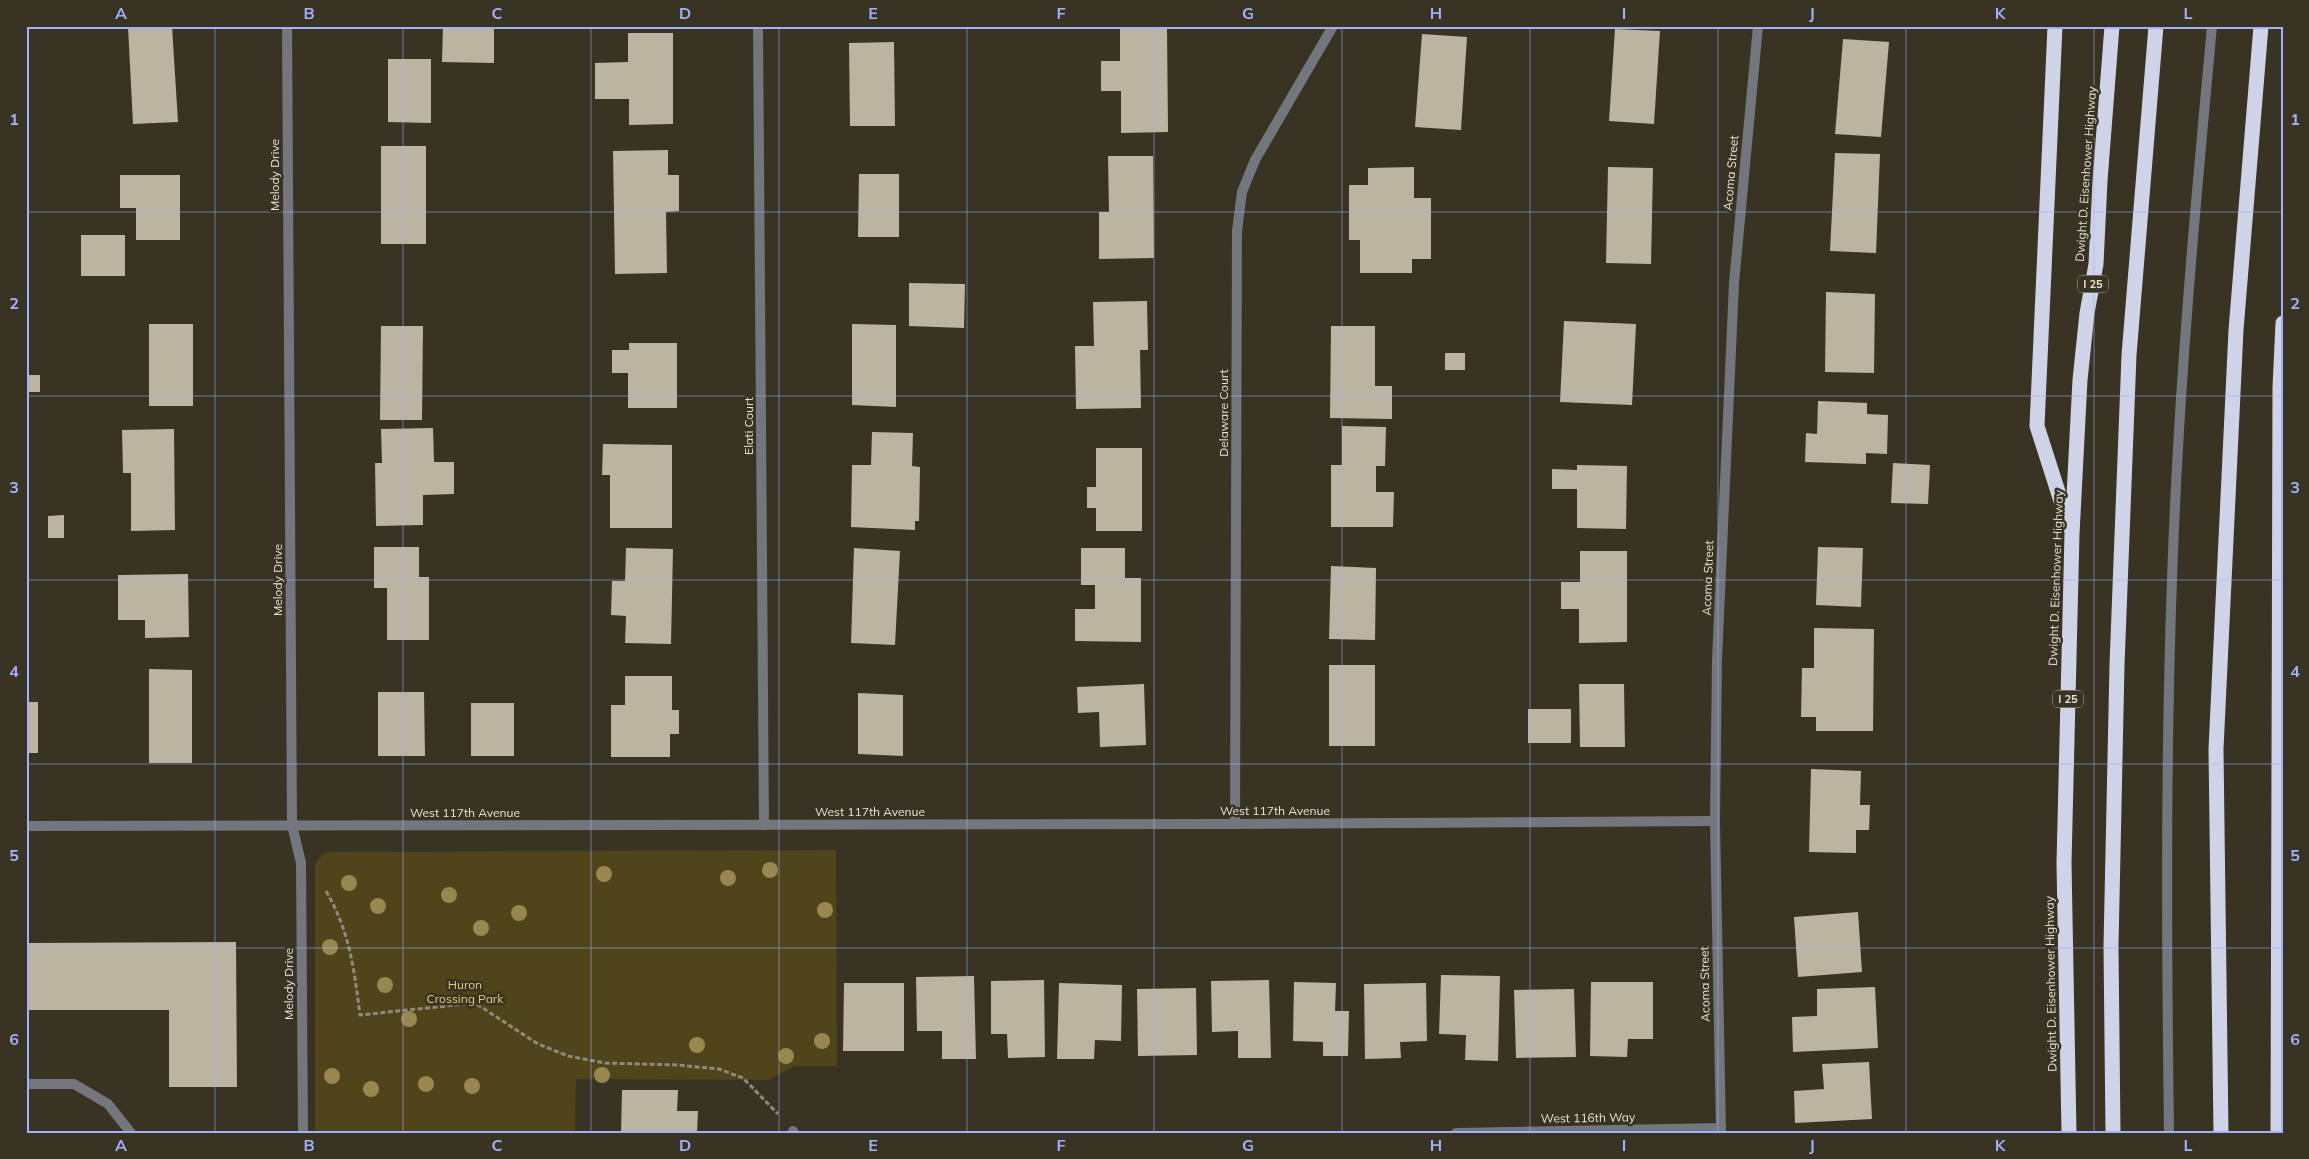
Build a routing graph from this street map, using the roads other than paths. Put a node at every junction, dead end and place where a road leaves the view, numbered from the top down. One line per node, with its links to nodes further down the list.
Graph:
1 (287, 26): 15 (street, Melody Drive)
2 (758, 26): 16 (street, Elati Court)
3 (1333, 26): 14 (street, Delaware Court)
4 (1758, 26): 13 (street, Acoma Street)
5 (2055, 26): 11 (highway)
6 (2112, 26): 11 (highway, Dwight D. Eisenhower Highway / I 25)
7 (2156, 26): 24 (highway)
8 (2212, 26): 25 (street)
9 (2261, 26): 26 (highway)
10 (2283, 323): 12 (highway)
11 (2072, 534): 23 (highway, Dwight D. Eisenhower Highway / I 25)
12 (2281, 571): 27 (highway)
13 (1715, 820): 14 (street, West 117th Avenue); 19 (street, Acoma Street)
14 (1235, 824): 16 (street, West 117th Avenue)
15 (292, 825): 16 (street, West 117th Avenue); 17 (street, West 117th Avenue); 21 (street, Melody Drive)
16 (764, 825)
17 (26, 826)
18 (26, 1084): 20 (street)
19 (1721, 1130): 22 (street, West 116th Way)
20 (131, 1133)
21 (303, 1133)
22 (1456, 1133)
23 (2069, 1133)
24 (2113, 1133)
25 (2169, 1133)
26 (2221, 1133)
27 (2278, 1133)

